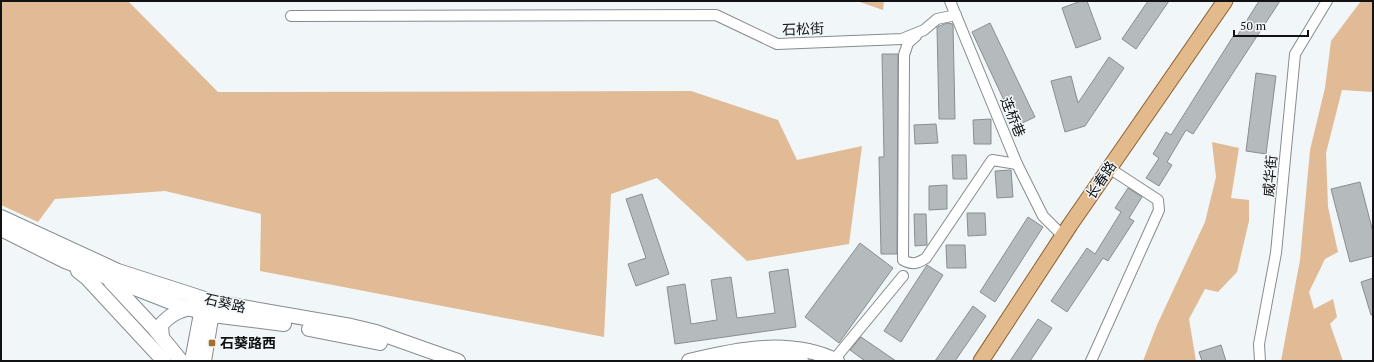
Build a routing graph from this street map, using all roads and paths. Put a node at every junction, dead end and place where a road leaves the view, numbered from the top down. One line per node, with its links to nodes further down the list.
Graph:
1 (950, 1): 4 (street, 连桥巷)
2 (1225, 1): 8 (main road, 长春路)
3 (1327, 1): 30 (street, 威华街)
4 (956, 15): 6 (street, 石松街); 7 (street, 连桥巷)
5 (291, 16): 6 (street, 石松街)
6 (924, 30): 7 (street)
7 (1017, 164): 11 (street, 连桥巷)
8 (1109, 168): 11 (main road, 长春路); 29 (street)
9 (1, 217): 12 (main road, 石葵路)
10 (1, 229): 13 (main road, 石葵路)
11 (1063, 236): 18 (main road, 长春路)
12 (81, 254): 15 (main road); 16 (main road, 石葵路)
13 (65, 262): 15 (main road, 石葵路); 19 (main road)
14 (903, 276): 28 (street)
15 (108, 279): 16 (main road, 石葵路); 17 (main road)
16 (205, 307): 17 (main road); 21 (main road); 22 (main road); 23 (main road, 石葵路); 24 (main road, 石葵路)
17 (162, 338): 20 (main road)
18 (986, 358)
19 (164, 361)
20 (181, 361)
21 (192, 361)
22 (204, 361)
23 (432, 361)
24 (458, 361)
25 (689, 361): 28 (main road)
26 (731, 361): 27 (main road)
27 (801, 361)
28 (835, 361)
29 (1091, 361)
30 (1260, 361)

